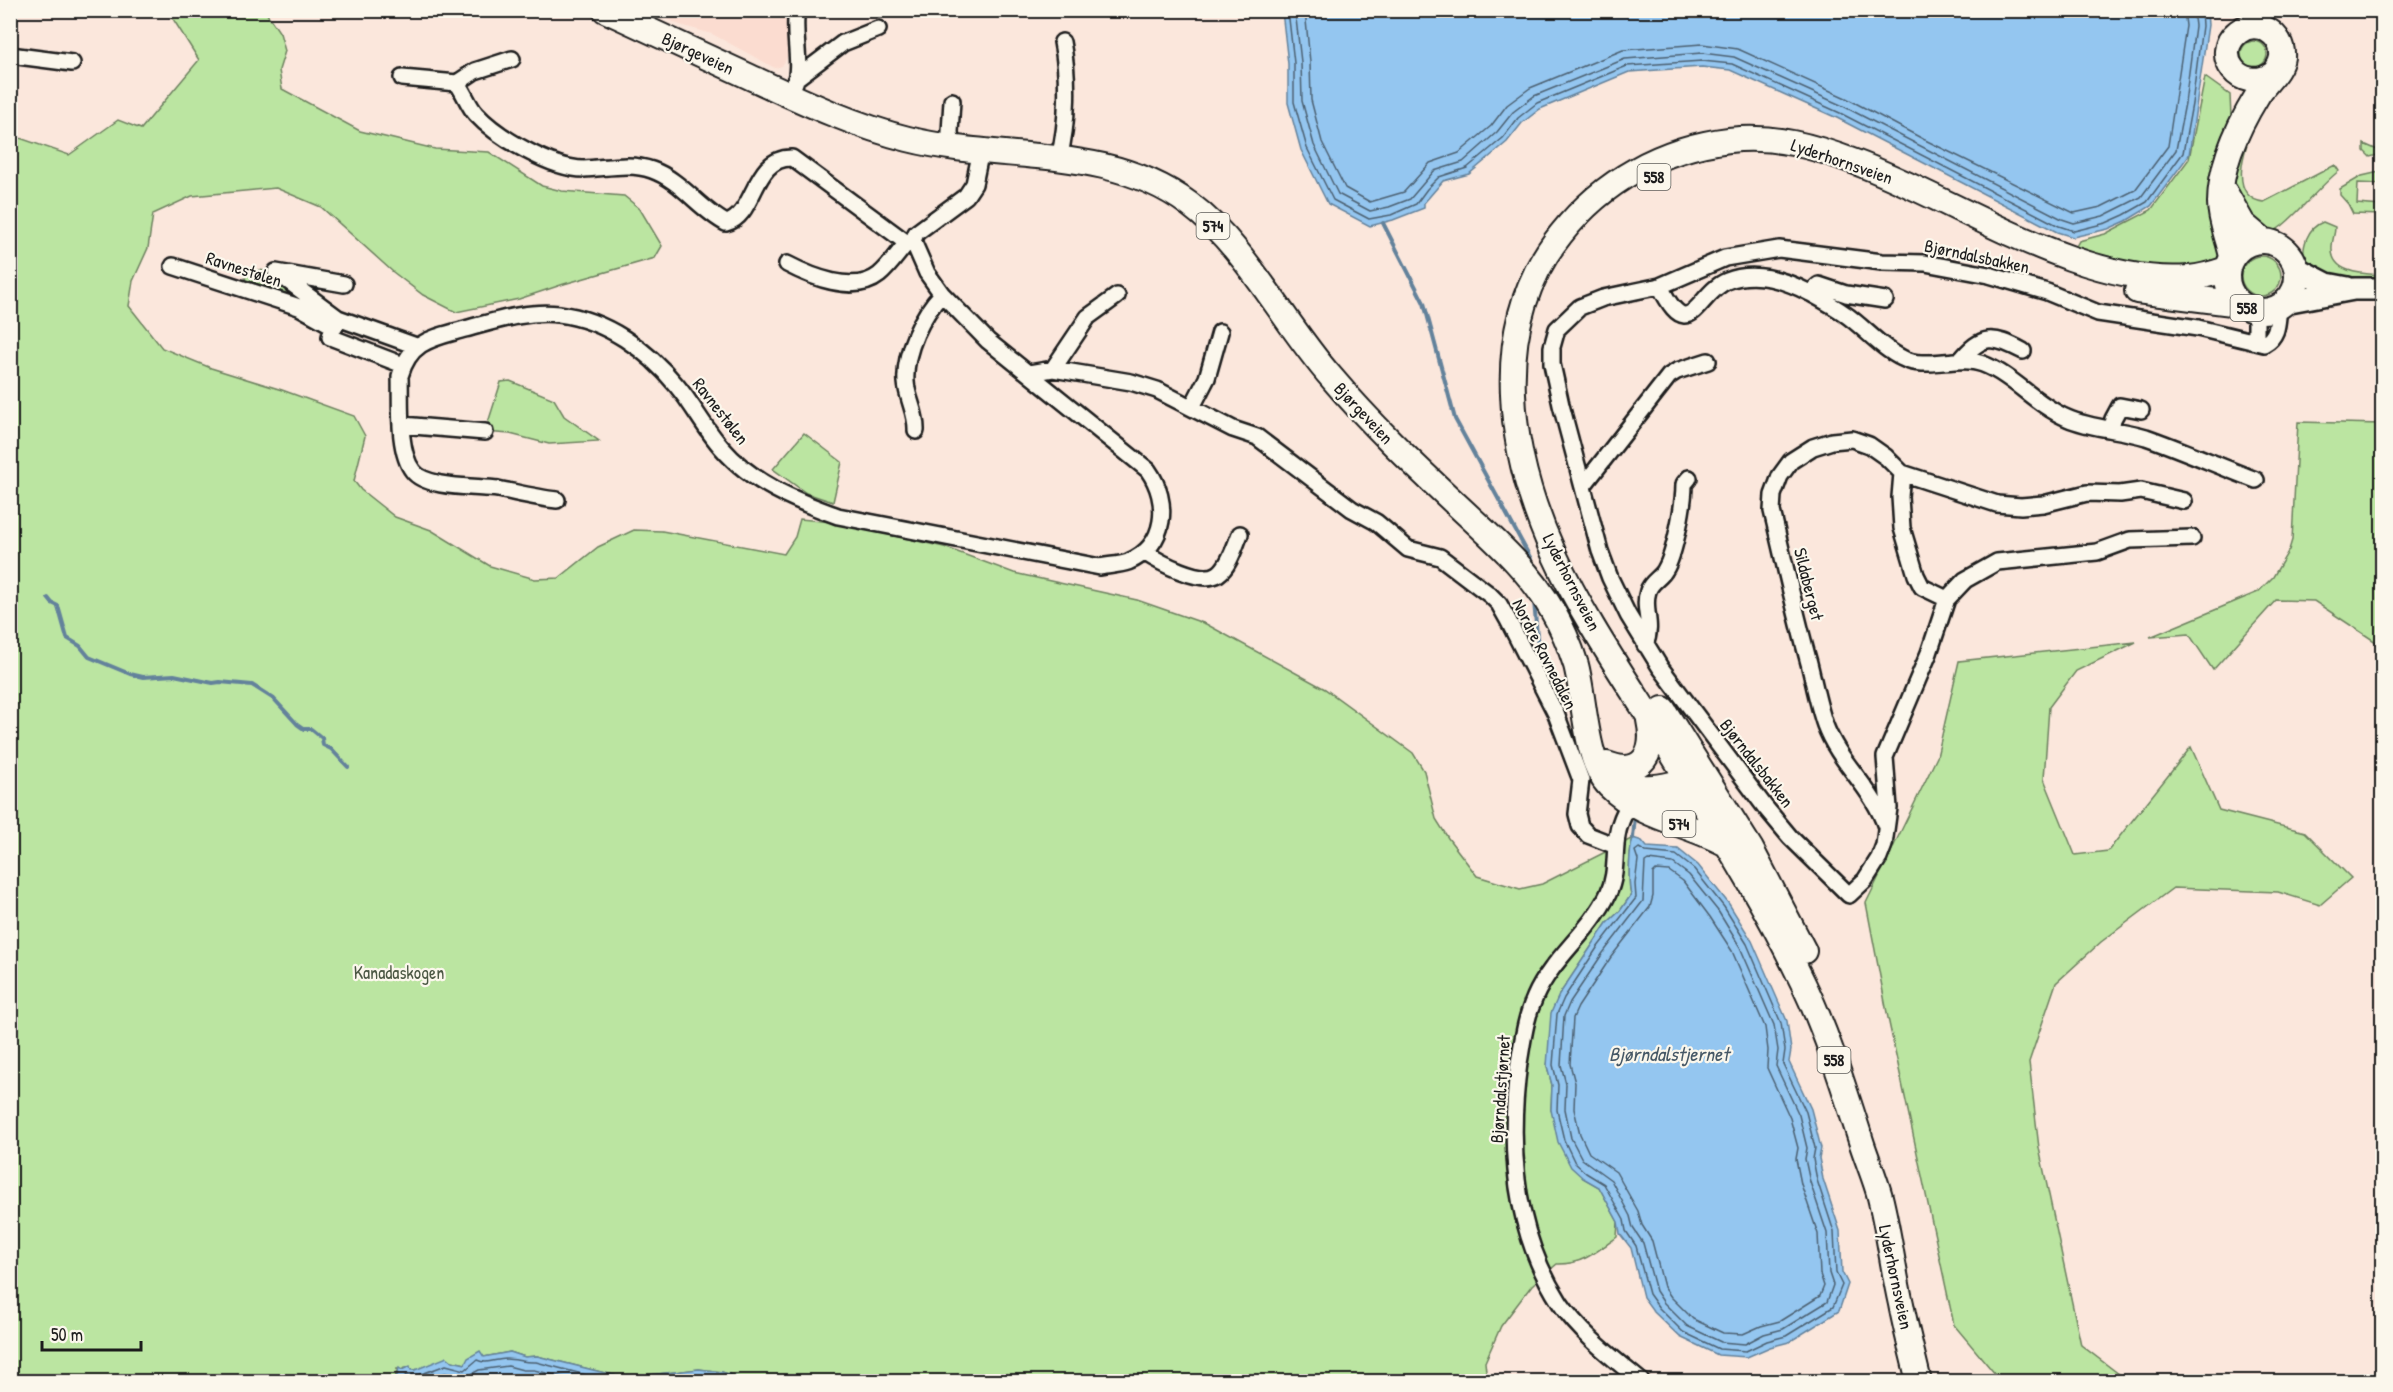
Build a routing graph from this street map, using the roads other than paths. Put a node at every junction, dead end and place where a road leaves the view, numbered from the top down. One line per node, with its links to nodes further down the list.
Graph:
1 (605, 10): 14 (main road, Bjørgeveien / 574)
2 (797, 10): 14 (street)
3 (2266, 20): 4 (main road, 558); 10 (main road, 558)
4 (2239, 21): 11 (main road, 558)
5 (878, 29): 14 (street)
6 (1062, 42): 19 (street)
7 (10, 55): 9 (street)
8 (512, 59): 13 (street)
9 (72, 63)
10 (2273, 74): 11 (main road); 16 (main road, 558)
11 (2237, 75): 16 (main road, 558)
12 (402, 78): 13 (street)
13 (457, 82): 22 (street)
14 (795, 87): 17 (main road, Bjørgeveien / 574)
15 (952, 101): 17 (street)
16 (2236, 137): 20 (main road, 558)
17 (952, 148): 18 (main road, Bjørgeveien / 574)
18 (981, 150): 19 (main road, Bjørgeveien / 574); 22 (street)
19 (1059, 158): 63 (main road, Bjørgeveien / 574)
20 (2222, 184): 21 (main road); 23 (main road, 558)
21 (2263, 241): 23 (main road, 558); 26 (main road)
22 (910, 242): 24 (street); 32 (street)
23 (2230, 263): 35 (main road, 558); 62 (main road, Lyderhornsveien / 558)
24 (786, 264)
25 (173, 266): 36 (street, Ravnestølen)
26 (2296, 268): 30 (main road, Lyderhornsveien); 35 (main road, 558)
27 (344, 284): 36 (street, Ravnestølen)
28 (1660, 286): 31 (street); 38 (street, Bjørndalsbakken); 54 (street, Bjørndalsbakken)
29 (2382, 289): 30 (main road, Lyderhornsveien)
30 (2354, 290): 35 (main road, Lyderhornsveien)
31 (1810, 293): 34 (street); 42 (street)
32 (942, 294): 44 (street); 49 (street)
33 (1117, 296): 43 (street)
34 (1885, 300)
35 (2265, 306): 38 (street); 38 (street, Bjørndalsbakken); 65 (main road, Lyderhornsveien / 558)
36 (336, 322): 40 (street, Ravnestølen); 40 (street, Ravnestølen)
37 (1220, 332): 45 (street)
38 (2250, 341)
39 (2023, 351): 42 (street)
40 (410, 355): 47 (street); 59 (street, Ravnestølen)
41 (1708, 361): 54 (street)
42 (1960, 362): 48 (street)
43 (1053, 369): 44 (street, Nordre Ravnedalen); 45 (street, Nordre Ravnedalen)
44 (1029, 373): 59 (street)
45 (1192, 407): 69 (street, Nordre Ravnedalen)
46 (2141, 410): 48 (street)
47 (402, 425): 50 (street); 55 (street)
48 (2111, 429): 53 (street)
49 (916, 431)
50 (485, 432)
51 (1902, 473): 56 (street, Sildaberget); 60 (street); 67 (street, Sildaberget)
52 (1689, 478): 61 (street)
53 (2256, 480)
54 (1583, 486): 61 (street, Bjørndalsbakken)
55 (557, 500)
56 (2184, 501)
57 (1240, 534): 59 (street)
58 (2192, 538): 60 (street)
59 (1144, 552)
60 (1947, 599): 67 (street)
61 (1645, 645): 67 (street, Bjørndalsbakken)
62 (1649, 717): 64 (main road); 65 (main road, Lyderhornsveien / 558)
63 (1592, 744): 64 (main road, Bjørgeveien / 574); 66 (main road, Bjørgeveien / 574)
64 (1607, 764): 66 (main road, Bjørgeveien / 574)
65 (1697, 784): 66 (main road, Bjørgeveien / 574); 68 (main road, Lyderhornsveien / 558); 70 (main road, Lyderhornsveien / 558)
66 (1634, 794): 68 (main road, Bjørgeveien / 574); 69 (street, Bjørndalstjørnet)
67 (1887, 829)
68 (1728, 845): 70 (main road, Lyderhornsveien / 558)
69 (1616, 846): 71 (street, Bjørndalstjørnet)
70 (1874, 1173): 72 (main road, Lyderhornsveien / 558)
71 (1642, 1382)
72 (1919, 1382)

